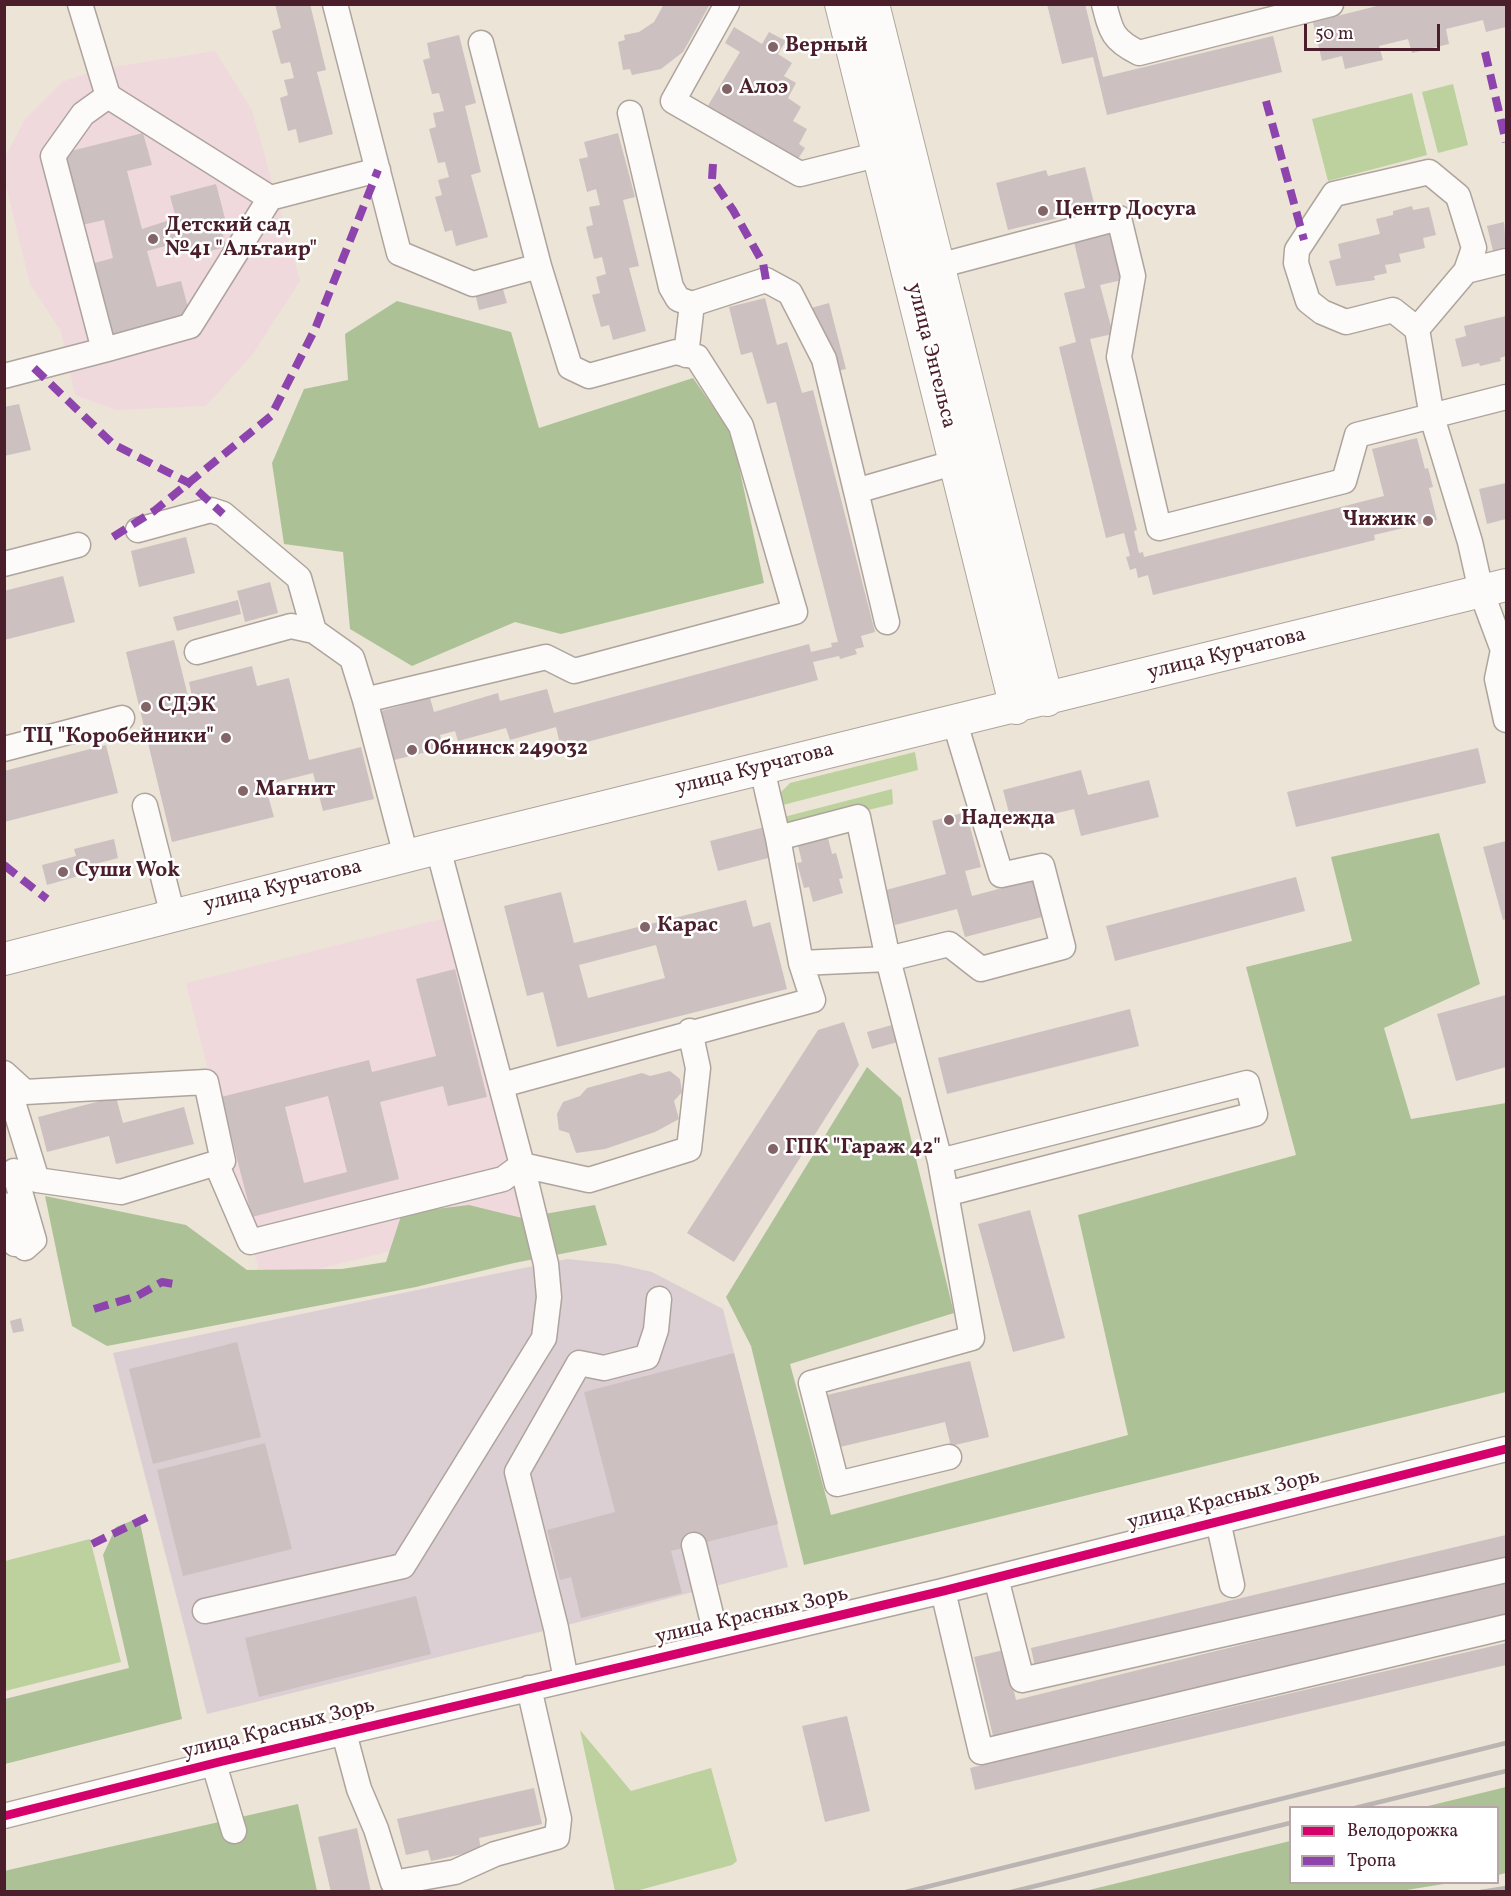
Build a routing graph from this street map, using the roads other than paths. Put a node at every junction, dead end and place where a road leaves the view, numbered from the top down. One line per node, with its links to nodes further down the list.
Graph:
1 (80, 4): 9 (street)
2 (335, 4): 12 (street)
3 (727, 4): 11 (street)
4 (842, 4): 11 (main road, улица Энгельса)
5 (873, 4): 16 (main road, улица Энгельса)
6 (1104, 4): 7 (street)
7 (1331, 4)
8 (481, 43): 15 (street)
9 (108, 96): 13 (street); 20 (street)
10 (630, 113): 18 (street)
11 (880, 154): 25 (main road, улица Энгельса)
12 (378, 170): 13 (street); 15 (street)
13 (270, 198): 20 (street)
14 (1506, 261): 17 (street)
15 (539, 266): 21 (street)
16 (938, 266): 24 (street); 36 (main road, улица Энгельса)
17 (1466, 271): 19 (street); 19 (street)
18 (692, 304): 21 (street); 26 (street)
19 (1417, 329): 24 (street)
20 (104, 350): 22 (street)
21 (686, 355): 35 (street)
22 (4, 376)
23 (1506, 398): 24 (street)
24 (1432, 417): 30 (street)
25 (956, 462): 26 (street); 37 (main road, улица Энгельса)
26 (856, 491): 31 (street)
27 (138, 530): 32 (street)
28 (78, 545): 29 (street)
29 (4, 564)
30 (1494, 588): 33 (street); 36 (main road, улица Курчатова)
31 (888, 622)
32 (314, 632): 34 (street); 35 (street)
33 (1504, 651): 39 (street)
34 (196, 652)
35 (365, 700): 46 (street)
36 (1047, 700): 37 (main road, улица Курчатова)
37 (1016, 708): 40 (main road, улица Курчатова)
38 (122, 718): 41 (street)
39 (1506, 720)
40 (955, 723): 42 (main road, улица Курчатова); 49 (street)
41 (4, 749)
42 (762, 769): 44 (street); 45 (main road, улица Курчатова)
43 (145, 806): 47 (street)
44 (778, 838): 49 (street); 50 (street)
45 (438, 848): 46 (main road, улица Курчатова); 53 (street)
46 (406, 856): 47 (main road, улица Курчатова)
47 (173, 916): 48 (main road, улица Курчатова)
48 (4, 959)
49 (888, 959): 50 (street); 54 (street)
50 (801, 963): 51 (street)
51 (690, 1032): 53 (street); 56 (street)
52 (4, 1073): 55 (street); 57 (street)
53 (502, 1084): 56 (street)
54 (940, 1161): 58 (street); 58 (street)
55 (216, 1163): 56 (street); 57 (street)
56 (522, 1165): 69 (street)
57 (17, 1170): 59 (street)
58 (946, 1194): 62 (street)
59 (4, 1205)
60 (659, 1299): 72 (street)
61 (1506, 1449): 63 (street, улица Красных Зорь)
62 (949, 1457)
63 (1218, 1521): 66 (street, улица Красных Зорь); 67 (street)
64 (694, 1545): 71 (street)
65 (1506, 1570): 66 (street)
66 (996, 1578): 68 (street, улица Красных Зорь)
67 (1232, 1585)
68 (943, 1591): 70 (street); 71 (street, улица Красных Зорь)
69 (205, 1611)
70 (1506, 1627)
71 (718, 1643): 72 (street, улица Красных Зорь)
72 (566, 1680): 73 (street, улица Красных Зорь)
73 (530, 1688): 74 (street, улица Красных Зорь); 74 (street)
74 (344, 1733): 75 (street, улица Красных Зорь)
75 (214, 1764): 76 (street, улица Красных Зорь); 77 (street)
76 (4, 1816)
77 (234, 1831)

